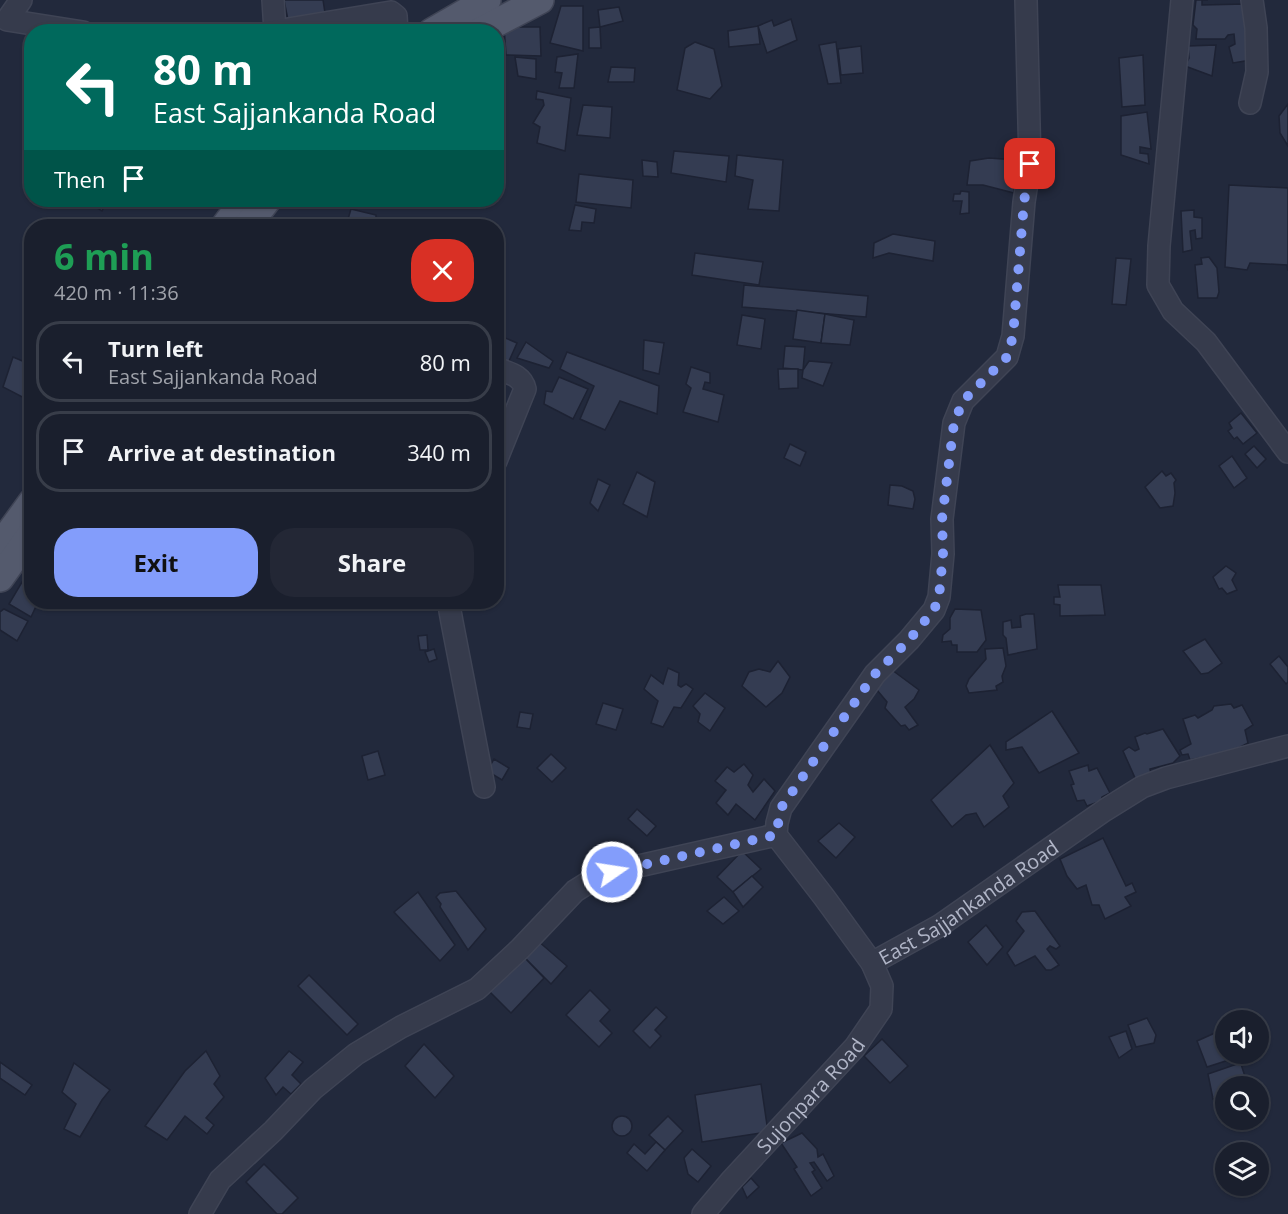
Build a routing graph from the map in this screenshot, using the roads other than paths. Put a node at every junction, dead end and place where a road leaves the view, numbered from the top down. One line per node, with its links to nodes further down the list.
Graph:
1 (21, 0): 8 (street)
2 (273, 0): 10 (street)
3 (487, 0): 13 (main road)
4 (540, 0): 14 (main road)
5 (1026, 0): 28 (street)
6 (1182, 0): 20 (street)
7 (1252, 0): 15 (street)
8 (3, 18): 9 (street)
9 (37, 24)
10 (272, 24)
11 (316, 24): 12 (street)
12 (396, 24)
13 (446, 24)
14 (494, 24)
15 (1250, 103)
16 (262, 207): 17 (main road)
17 (252, 219)
18 (504, 371): 19 (street)
19 (504, 441)
20 (1288, 452)
21 (24, 513): 23 (main road)
22 (24, 544): 24 (main road)
23 (0, 546)
24 (0, 578)
25 (450, 609): 27 (street)
26 (1287, 748): 29 (street, East Sajjankanda Road)
27 (484, 787)
28 (776, 835): 29 (street, East Sajjankanda Road); 30 (street)
29 (872, 963): 31 (street, Sujonpara Road)
30 (200, 1214)
31 (703, 1214)

